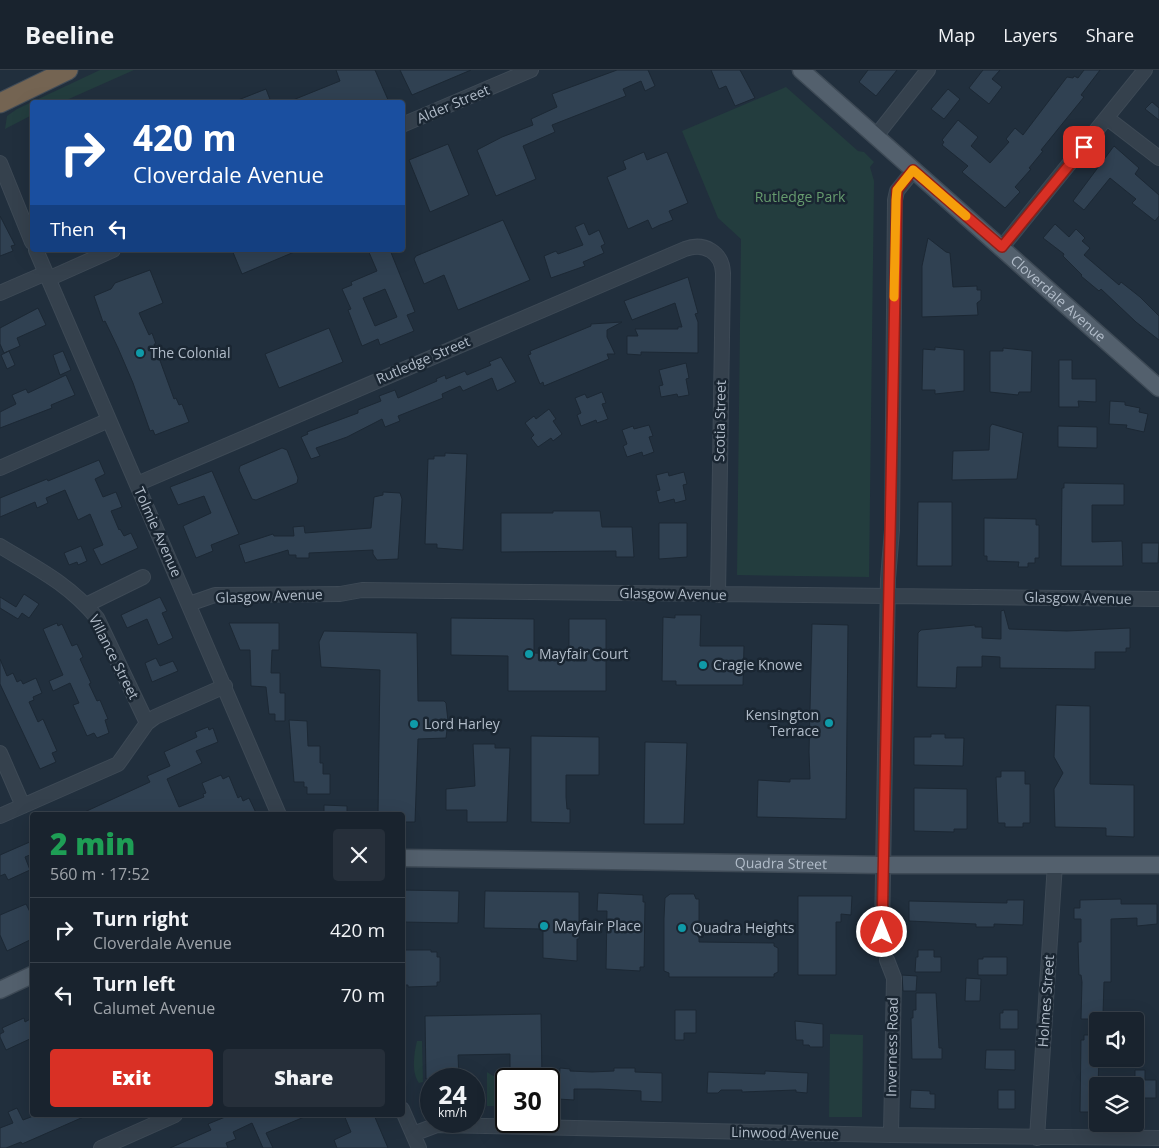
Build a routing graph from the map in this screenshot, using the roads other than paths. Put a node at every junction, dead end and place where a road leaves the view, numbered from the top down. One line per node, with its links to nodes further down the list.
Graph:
1 (68, 70): 6 (highway)
2 (532, 70): 8 (street, Alder Street)
3 (801, 70): 9 (main road, Cloverdale Avenue)
4 (928, 70): 9 (street)
5 (1145, 70): 7 (street)
6 (0, 103)
7 (1107, 118): 10 (street); 14 (street)
8 (405, 124)
9 (876, 136): 12 (main road, Cloverdale Avenue)
10 (1159, 158)
11 (0, 163): 13 (street)
12 (913, 170): 14 (main road, Cloverdale Avenue); 26 (street)
13 (30, 237)
14 (1002, 247): 20 (main road, Cloverdale Avenue)
15 (711, 250): 23 (street, Rutledge Street); 27 (street, Scotia Street)
16 (37, 252): 18 (street, Tolmie Avenue)
17 (108, 252): 18 (street)
18 (47, 276): 19 (street); 21 (street, Tolmie Avenue)
19 (0, 293)
20 (1159, 388)
21 (109, 420): 22 (street); 23 (street, Tolmie Avenue)
22 (0, 468)
23 (137, 484): 29 (street, Tolmie Avenue)
24 (0, 546): 30 (street, Villance Street)
25 (143, 577): 30 (street)
26 (888, 594): 27 (street, Glasgow Avenue); 28 (street, Glasgow Avenue); 39 (street)
27 (718, 595): 29 (street, Glasgow Avenue)
28 (1159, 599)
29 (189, 604): 31 (street, Tolmie Avenue)
30 (86, 605): 32 (street, Villance Street)
31 (225, 686): 32 (street); 35 (street, Tolmie Avenue)
32 (147, 723): 34 (street)
33 (0, 753): 34 (street)
34 (23, 806): 36 (street)
35 (278, 812)
36 (0, 816)
37 (405, 858): 39 (main road, Quadra Street)
38 (1055, 864): 39 (main road, Quadra Street); 40 (main road, Quadra Street); 49 (street, Holmes Street)
39 (882, 865): 41 (street)
40 (1159, 865)
41 (882, 932)
42 (888, 960): 48 (street, Inverness Road)
43 (30, 977): 44 (main road)
44 (0, 990)
45 (405, 1116): 47 (street)
46 (171, 1117): 51 (street)
47 (413, 1134): 48 (street, Linwood Avenue); 52 (street)
48 (891, 1136): 49 (street, Linwood Avenue)
49 (1037, 1138): 50 (street, Linwood Avenue)
50 (1159, 1138)
51 (101, 1148)
52 (419, 1148)

